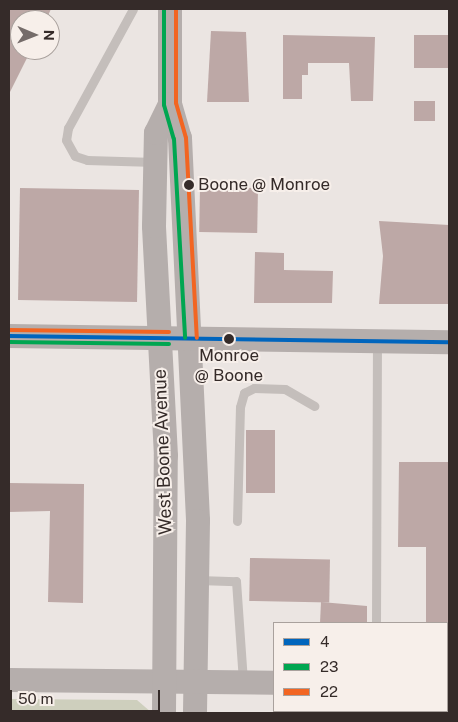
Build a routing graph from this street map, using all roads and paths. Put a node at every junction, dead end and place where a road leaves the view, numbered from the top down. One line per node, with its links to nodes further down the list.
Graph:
1 (133, 9): 4 (lane)
2 (170, 9): 3 (main road, West Boone Avenue)
3 (170, 104): 4 (main road, West Boone Avenue); 7 (main road, West Boone Avenue)
4 (155, 162): 6 (main road, West Boone Avenue)
5 (9, 336): 6 (main road)
6 (158, 338): 7 (main road); 15 (main road, West Boone Avenue)
7 (191, 338): 8 (main road); 12 (main road, West Boone Avenue)
8 (376, 341): 9 (main road); 13 (lane)
9 (449, 342)
10 (314, 406): 11 (lane)
11 (237, 520)
12 (197, 580): 16 (main road, West Boone Avenue); 17 (lane)
13 (376, 622)
14 (9, 680): 15 (main road)
15 (165, 681): 16 (main road); 19 (main road, West Boone Avenue)
16 (196, 681): 17 (main road); 20 (main road, West Boone Avenue)
17 (244, 682): 18 (main road)
18 (273, 684)
19 (164, 713)
20 (194, 713)

